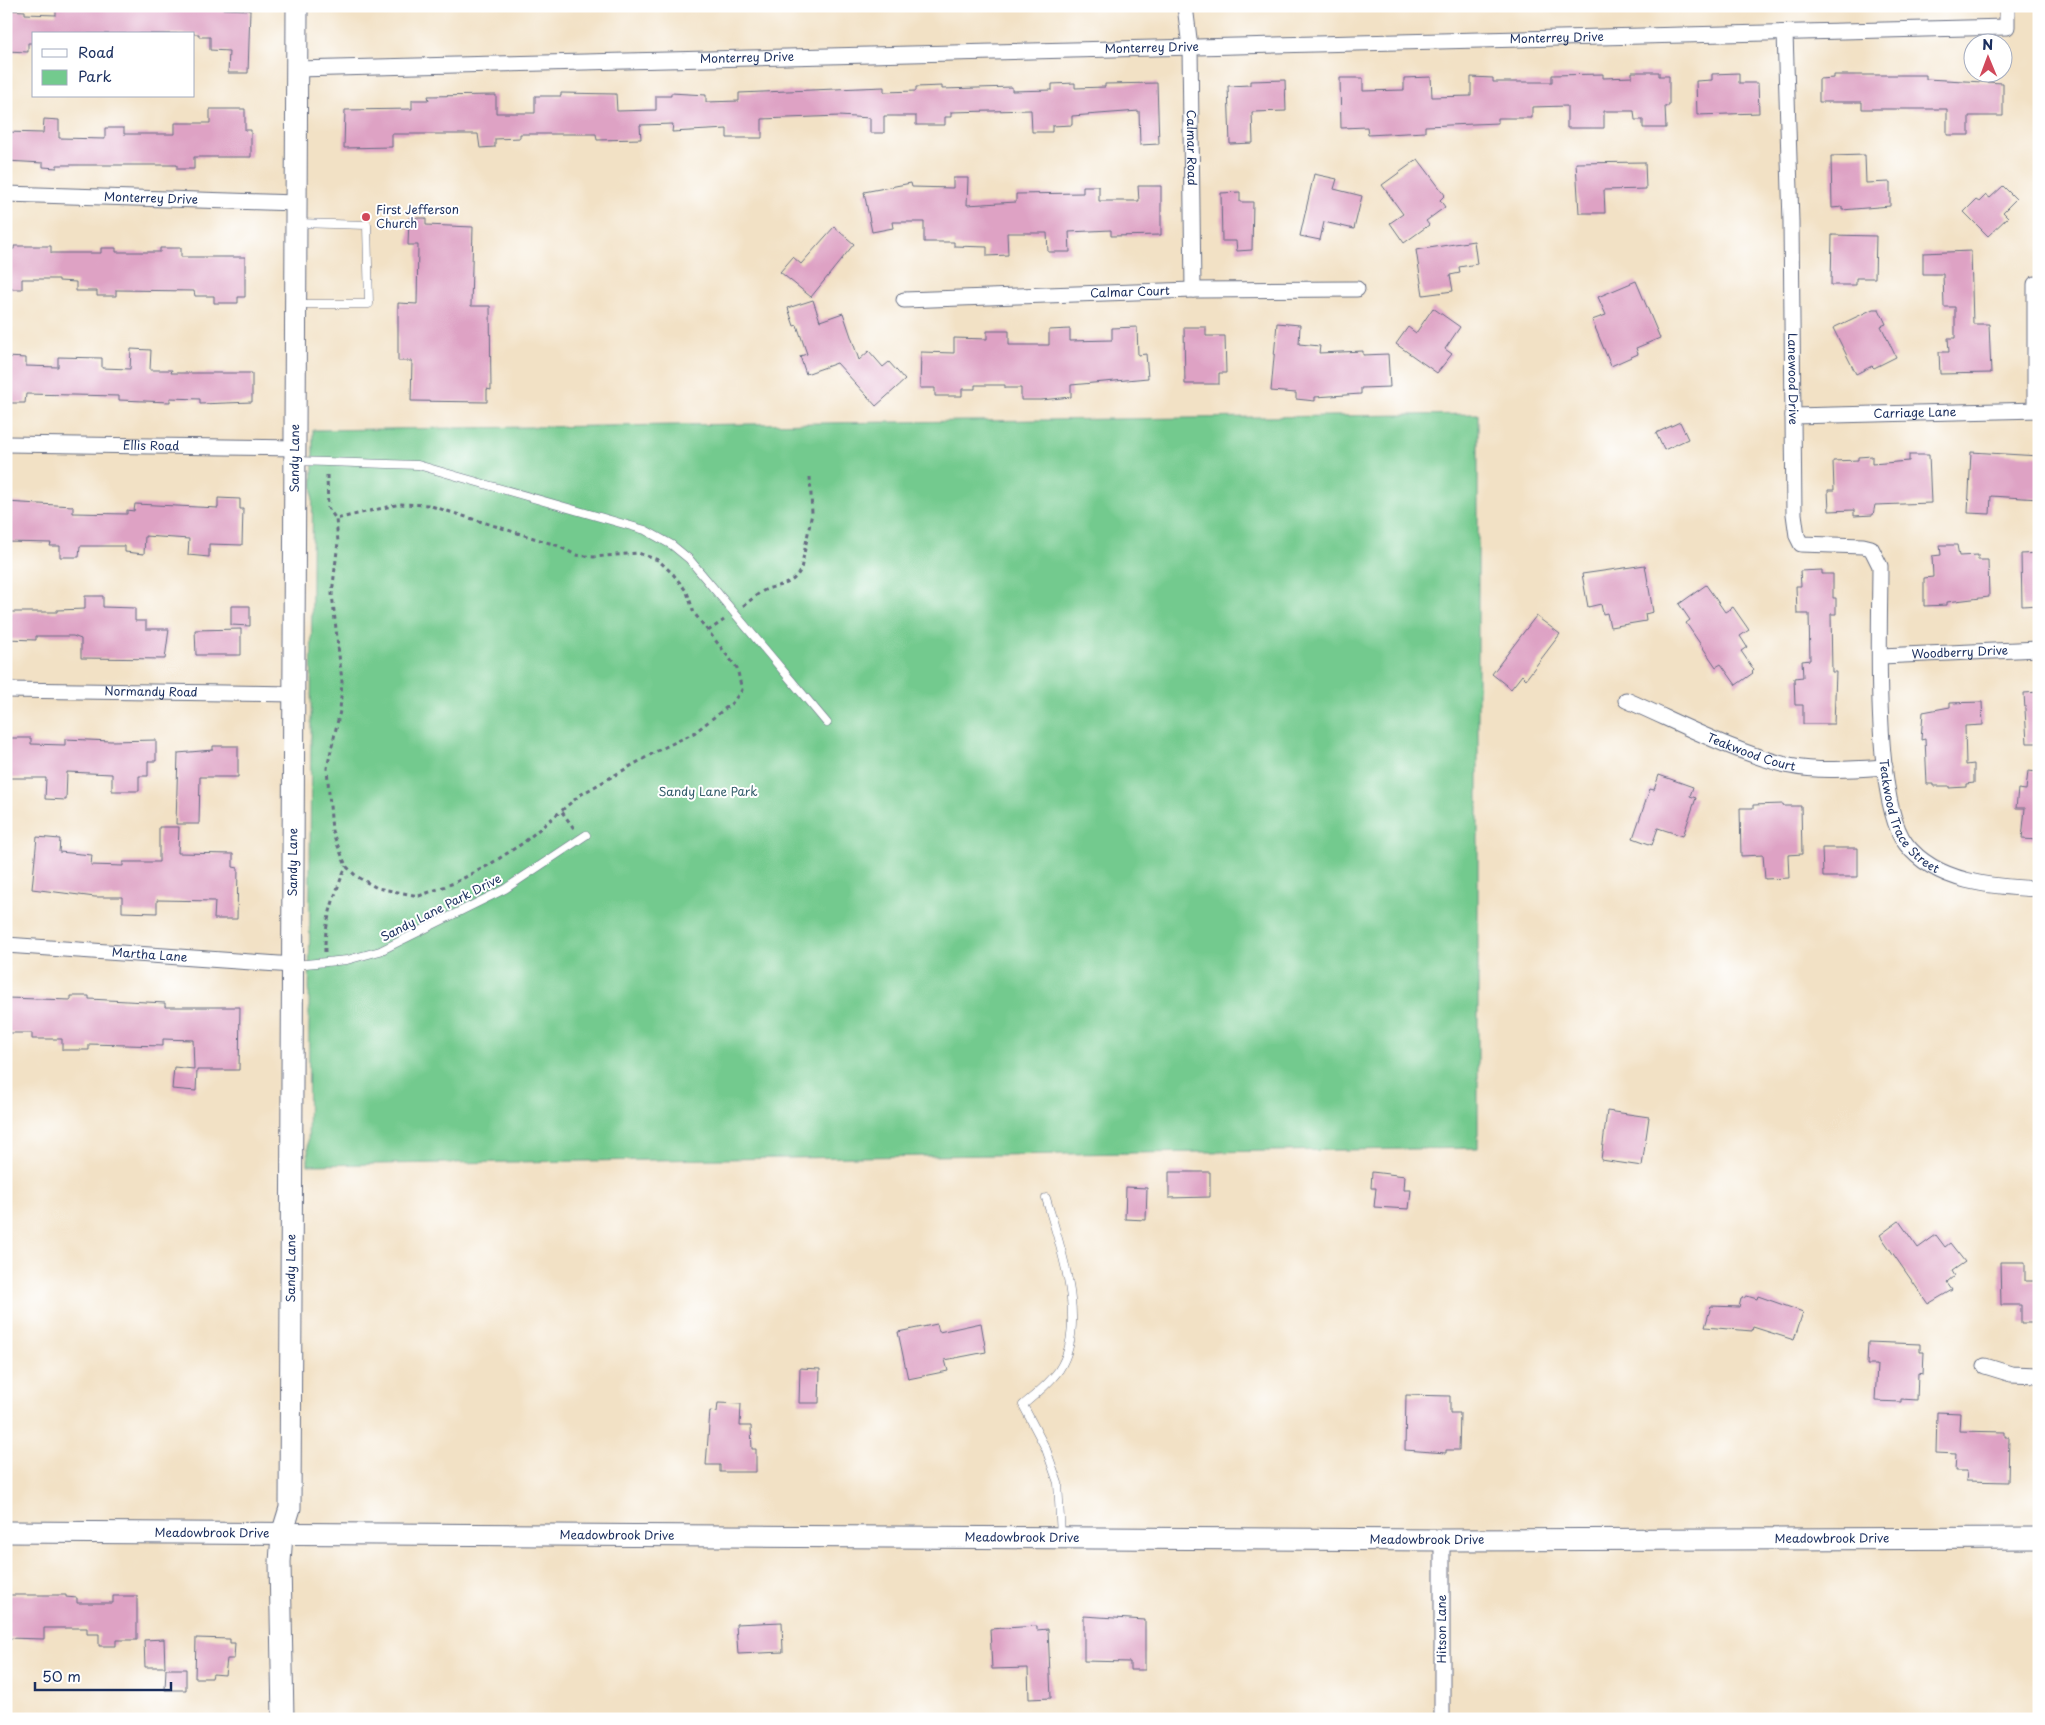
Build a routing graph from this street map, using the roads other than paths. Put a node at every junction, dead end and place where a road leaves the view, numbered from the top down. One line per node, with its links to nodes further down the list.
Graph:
1 (297, 6): 6 (main road, Sandy Lane)
2 (1185, 6): 5 (street, Calmar Road)
3 (2007, 6): 4 (street, Monterrey Drive)
4 (1785, 32): 5 (street, Monterrey Drive); 15 (street, Lanewood Drive)
5 (1190, 47): 6 (street, Monterrey Drive); 11 (street, Calmar Road)
6 (297, 69): 8 (main road, Sandy Lane)
7 (6, 194): 8 (street, Monterrey Drive)
8 (297, 213): 13 (main road, Sandy Lane); 13 (lane)
9 (2035, 284): 14 (street)
10 (1357, 289): 11 (street, Calmar Court)
11 (1193, 290): 12 (street, Calmar Court)
12 (904, 300)
13 (296, 304): 17 (main road, Sandy Lane)
14 (2037, 410): 15 (street, Carriage Lane)
15 (1793, 416): 19 (street, Lanewood Drive)
16 (6, 444): 17 (street, Ellis Road)
17 (296, 454): 21 (main road, Sandy Lane); 23 (lane)
18 (2039, 649): 19 (street, Woodberry Drive)
19 (1881, 656): 24 (street, Teakwood Trace Street)
20 (6, 690): 21 (street, Normandy Road)
21 (295, 694): 28 (main road, Sandy Lane)
22 (1626, 700): 24 (street, Teakwood Court)
23 (827, 723)
24 (1886, 768): 26 (street, Teakwood Trace Street)
25 (584, 837): 28 (lane, Sandy Lane Park Drive)
26 (2039, 889)
27 (6, 945): 28 (street, Martha Lane)
28 (293, 965): 33 (main road, Sandy Lane)
29 (1046, 1198): 34 (lane)
30 (1985, 1366): 31 (street)
31 (2039, 1375)
32 (6, 1532): 33 (main road, Meadowbrook Drive)
33 (282, 1534): 34 (main road, Meadowbrook Drive); 37 (main road, Sandy Lane)
34 (1061, 1538): 36 (main road, Meadowbrook Drive)
35 (2039, 1538): 36 (main road, Meadowbrook Drive)
36 (1442, 1540): 38 (street, Hitson Lane)
37 (283, 1719)
38 (1442, 1719)

